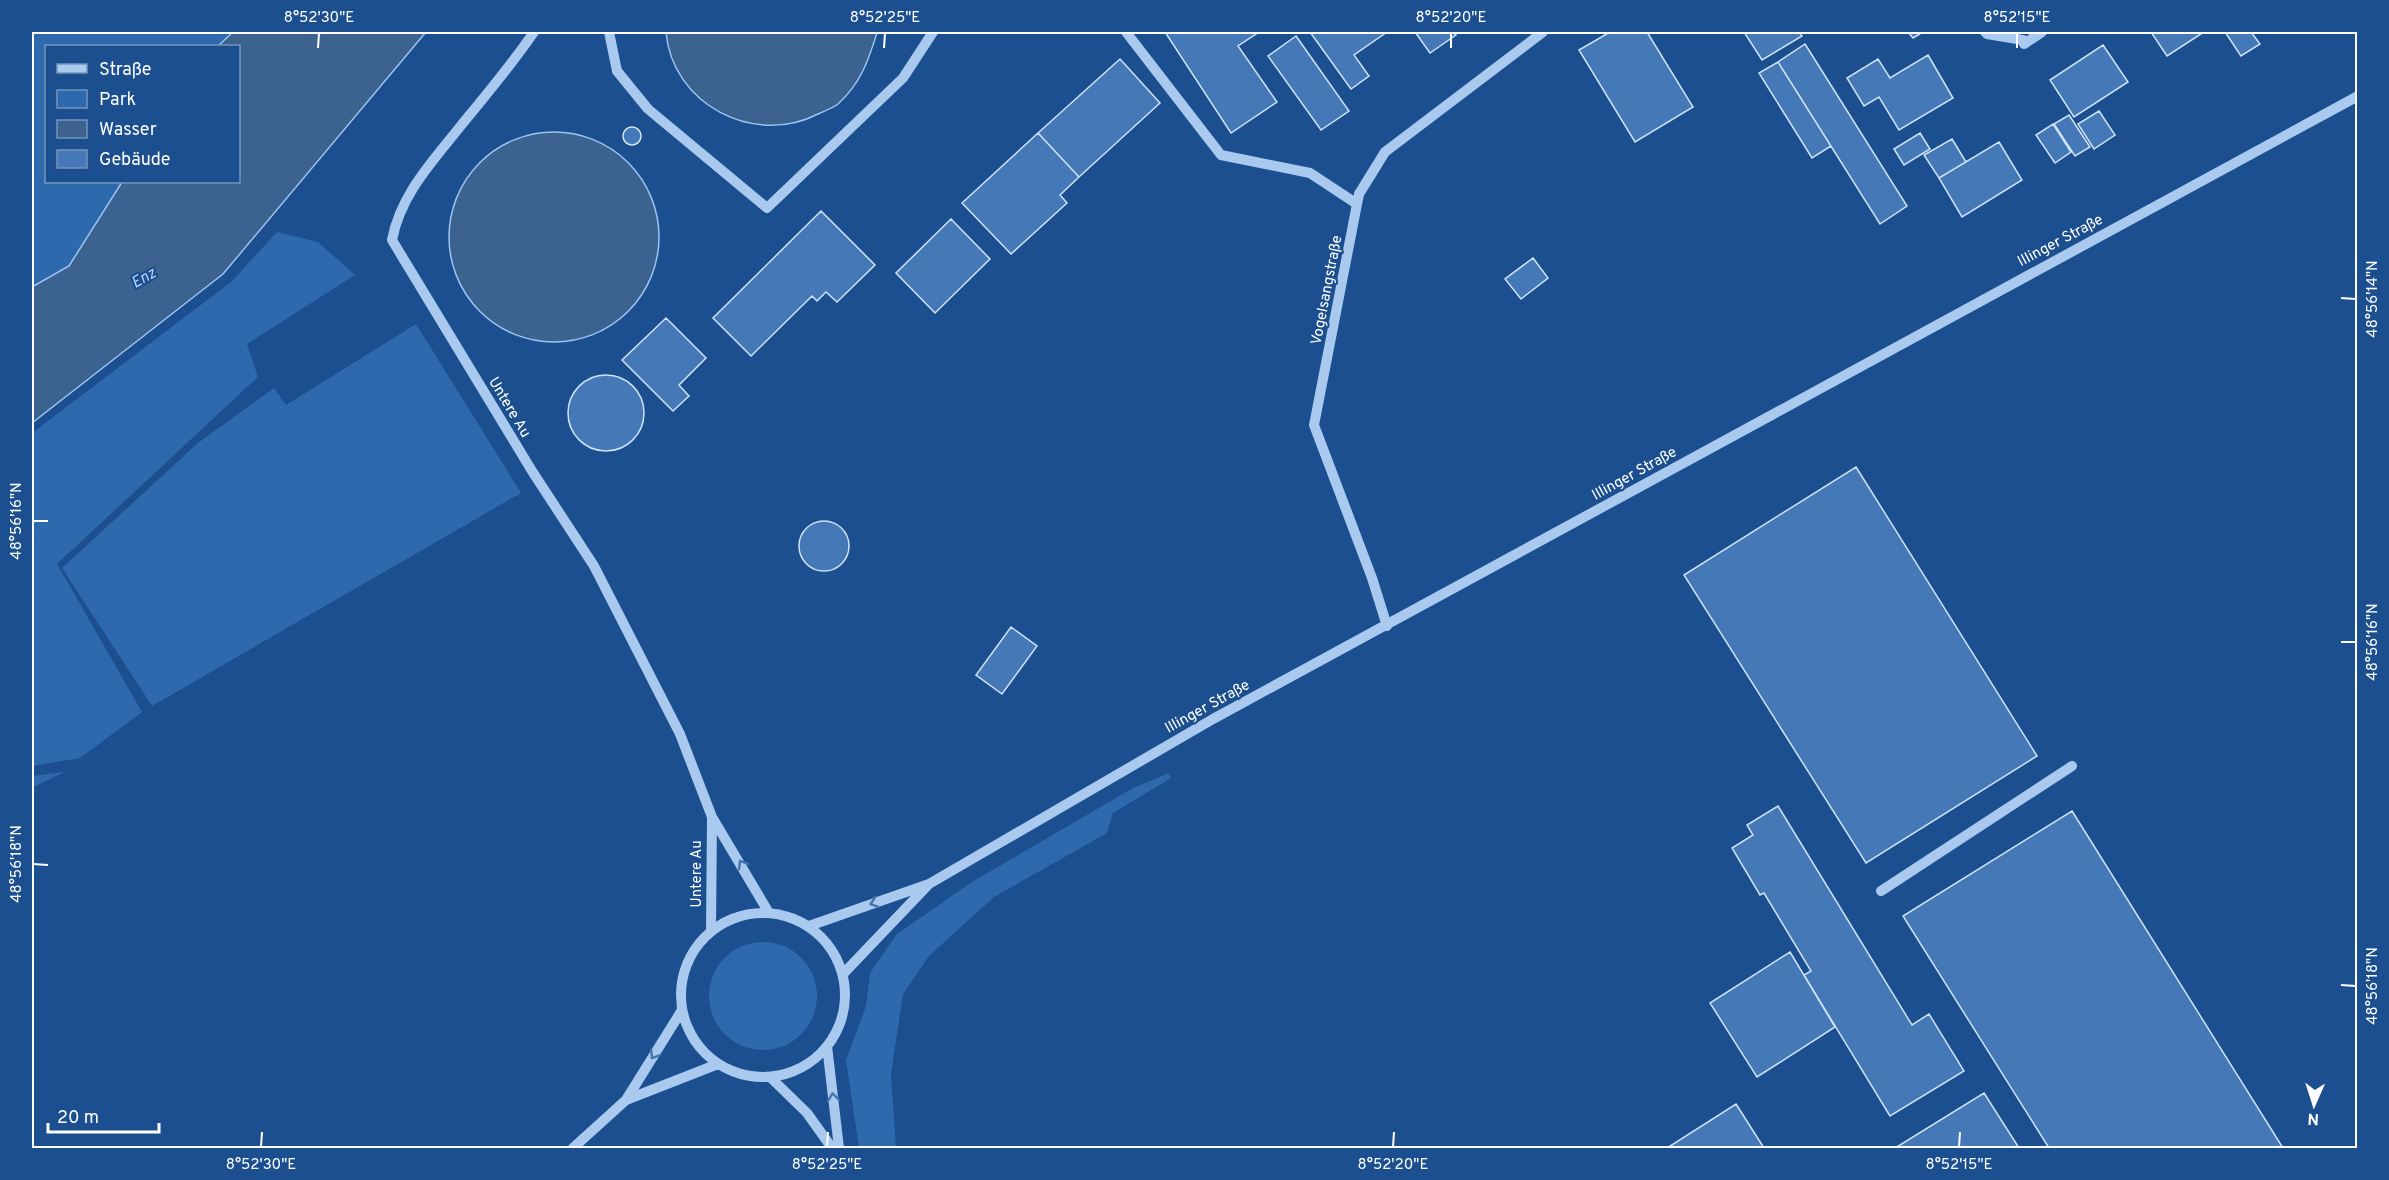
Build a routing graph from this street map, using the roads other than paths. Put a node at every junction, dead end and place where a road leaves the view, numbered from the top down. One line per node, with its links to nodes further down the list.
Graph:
1 (534, 32): 12 (street, Untere Au)
2 (609, 32): 3 (street)
3 (933, 32)
4 (1126, 32): 9 (street)
5 (1544, 32): 9 (street, Vogelsangstraße)
6 (1985, 32): 7 (street)
7 (2042, 32)
8 (2358, 96): 10 (street, Illinger Straße)
9 (1357, 204): 10 (street, Vogelsangstraße)
10 (1387, 626): 13 (street, Illinger Straße)
11 (2073, 766): 14 (street)
12 (712, 818): 15 (street, Untere Au, one-way to 12); 17 (street, Untere Au)
13 (929, 884): 16 (street, Illinger Straße, one-way to 16); 18 (street, Illinger Straße)
14 (1881, 891)
15 (769, 913): 16 (street); 17 (street)
16 (809, 927): 18 (street)
17 (711, 931): 19 (street)
18 (843, 974): 20 (street)
19 (682, 1010): 21 (street); 23 (street, one-way to 23)
20 (827, 1046): 22 (street); 26 (street, one-way to 20)
21 (718, 1064): 22 (street); 23 (street)
22 (770, 1077): 25 (street)
23 (626, 1100): 24 (street)
24 (573, 1149)
25 (832, 1149)
26 (839, 1149)

